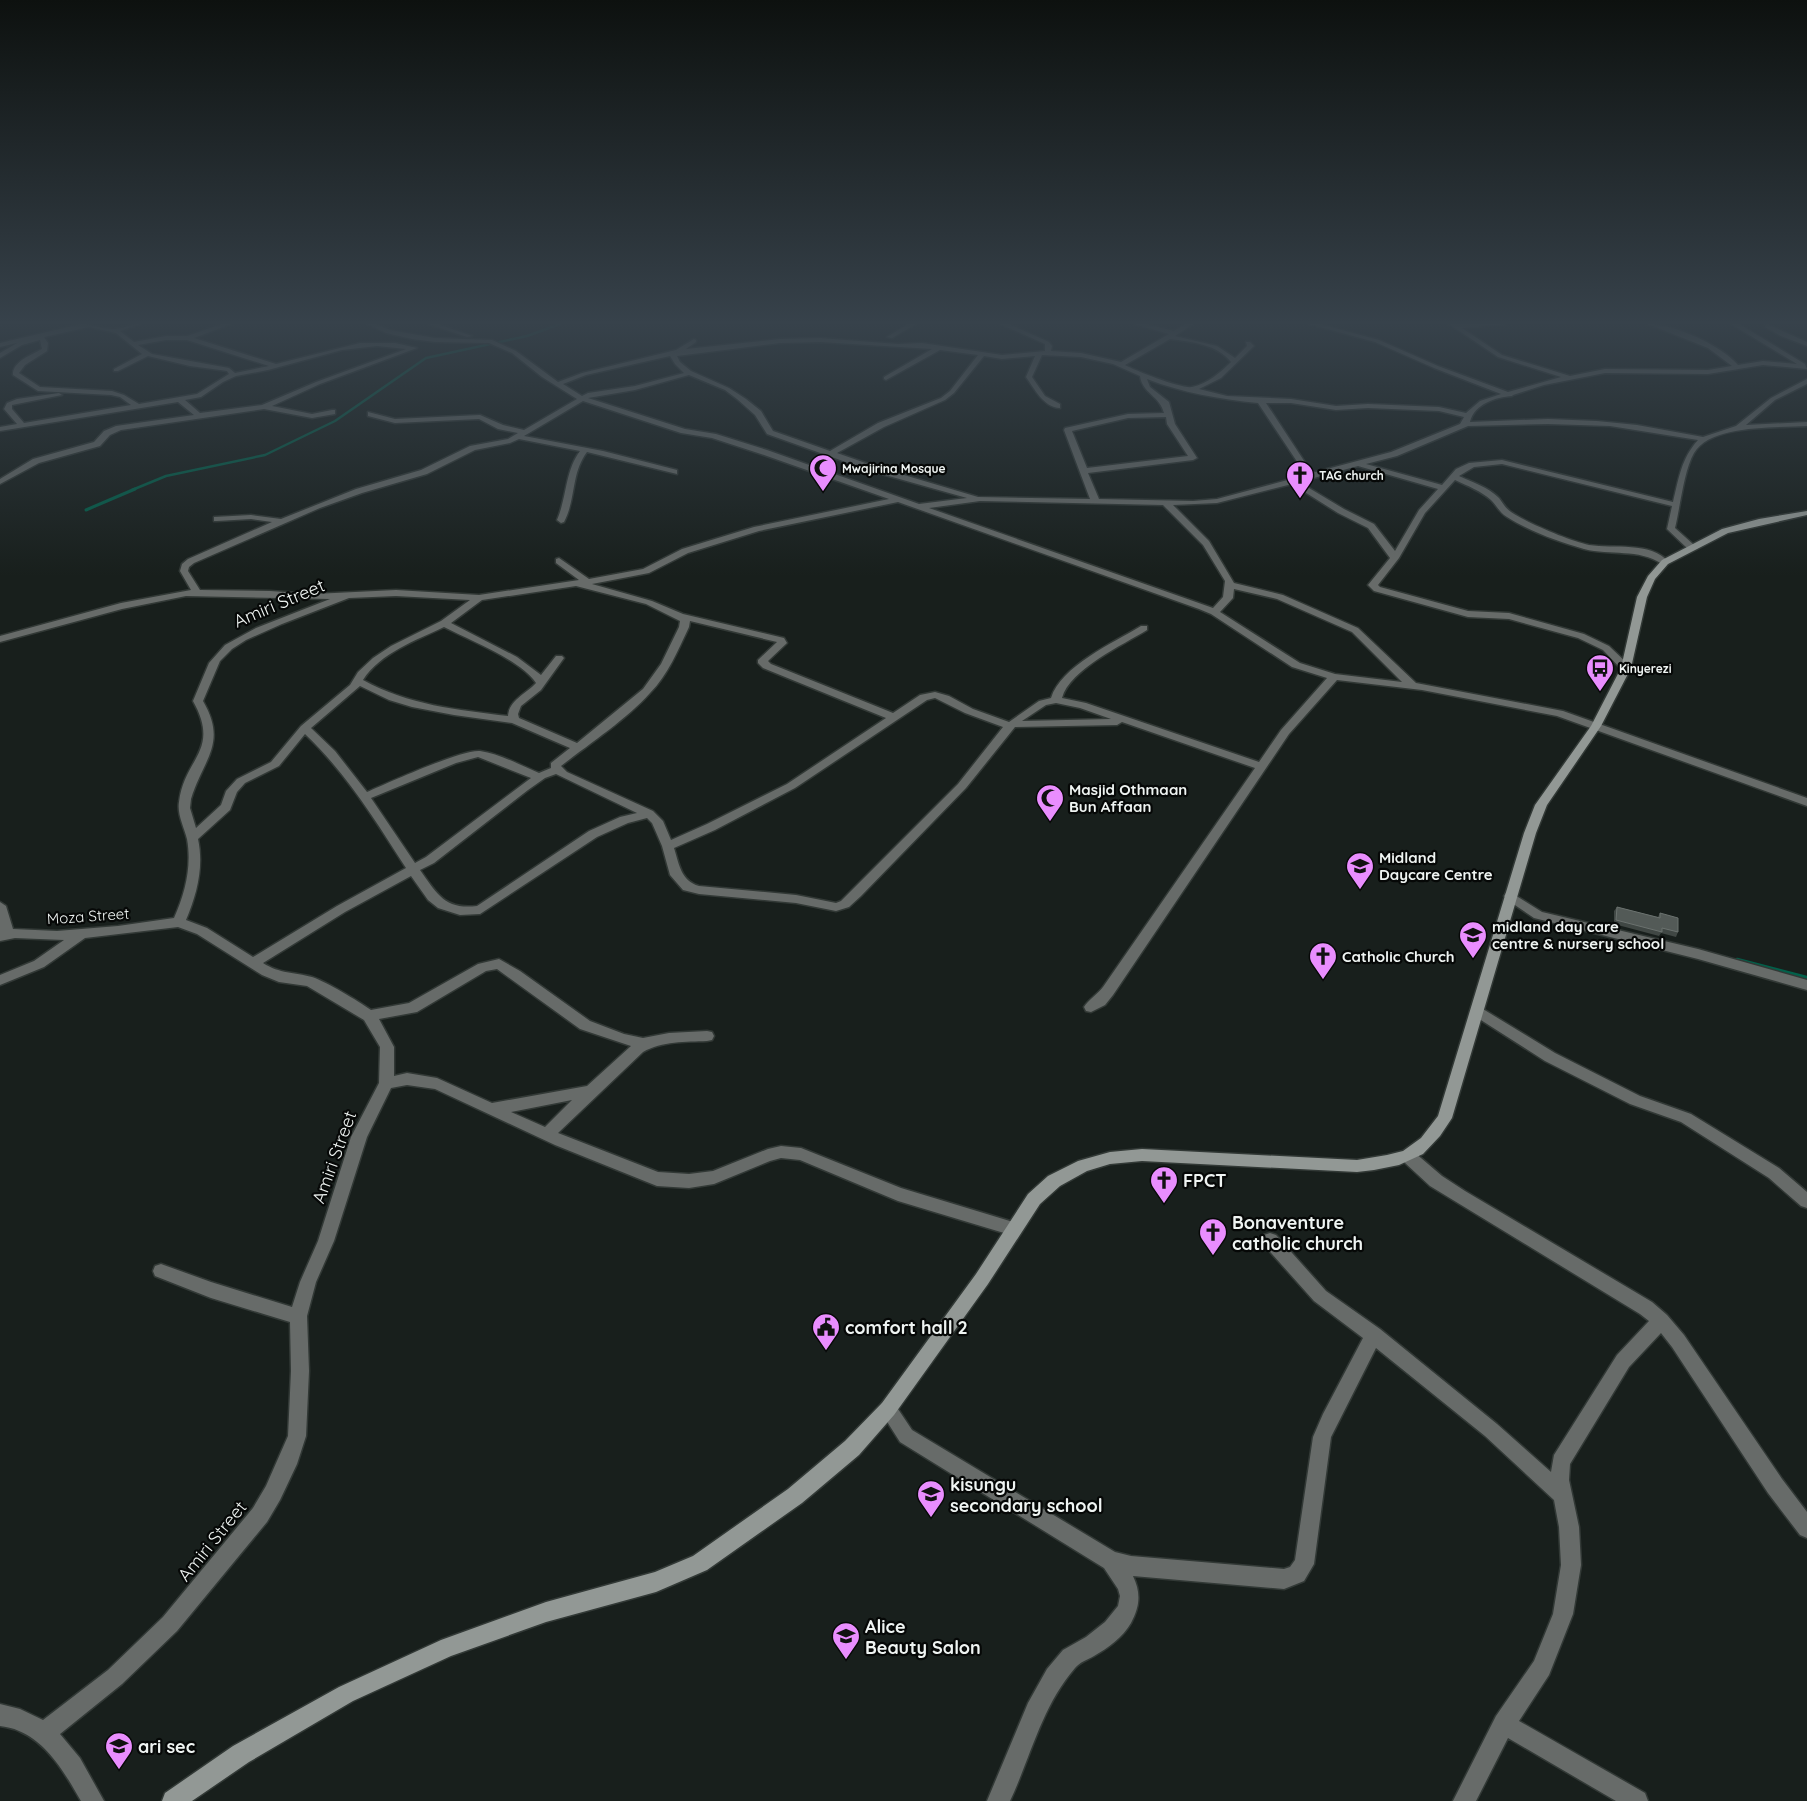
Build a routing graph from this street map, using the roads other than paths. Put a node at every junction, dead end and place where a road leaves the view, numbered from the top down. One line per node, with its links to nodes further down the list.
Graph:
1 (8, 408): 22 (street)
2 (125, 408): 22 (street)
3 (189, 408): 19 (street)
4 (264, 408): 16 (street); 19 (street)
5 (565, 408): 25 (street)
6 (611, 408): 38 (street)
7 (752, 408): 28 (street)
8 (921, 408): 28 (street)
9 (1166, 408): 18 (street)
10 (1267, 408): 32 (street)
11 (1339, 408): 12 (street)
12 (1353, 408)
13 (1416, 408): 20 (street)
14 (1474, 408): 20 (street)
15 (1761, 408): 23 (street)
16 (332, 412)
17 (371, 414): 25 (street)
18 (1167, 415): 30 (street); 30 (street)
19 (201, 416): 35 (street)
20 (1467, 420): 26 (street); 29 (street)
21 (1807, 424): 23 (street)
22 (22, 425): 24 (street)
23 (1739, 428): 26 (street)
24 (0, 429)
25 (522, 434): 27 (street); 46 (street)
26 (1703, 440): 41 (street)
27 (584, 450): 31 (street); 45 (street)
28 (829, 454): 37 (street)
29 (1359, 464): 32 (street); 36 (street)
30 (1083, 471): 39 (street)
31 (674, 472)
32 (1310, 476): 34 (street)
33 (1454, 477): 36 (street); 41 (street); 50 (street)
34 (1292, 481): 40 (street); 48 (street)
35 (0, 482)
36 (1443, 488): 48 (street)
37 (980, 499): 39 (street); 42 (street)
38 (896, 500): 42 (street); 51 (street)
39 (1095, 500): 40 (street)
40 (1165, 502): 53 (street)
41 (1676, 505): 47 (street)
42 (916, 507): 57 (street)
43 (1807, 513): 47 (street)
44 (217, 519): 46 (street)
45 (561, 520)
46 (281, 521): 54 (street)
47 (1691, 547): 50 (street)
48 (1395, 558): 63 (street)
49 (558, 561): 51 (street)
50 (1665, 562): 63 (street)
51 (586, 581): 52 (street)
52 (573, 583): 56 (street); 58 (street)
53 (1230, 584): 57 (street); 67 (street)
54 (196, 593): 55 (street); 61 (street)
55 (346, 596): 56 (street); 82 (street, Amiri Street)
56 (478, 598): 59 (street)
57 (1214, 612): 64 (street)
58 (682, 617): 69 (street); 75 (street)
59 (444, 623): 65 (street); 66 (street)
60 (1144, 628): 68 (street)
61 (0, 639)
62 (559, 658): 66 (street)
63 (1626, 668): 73 (street)
64 (1334, 677): 67 (street); 76 (street)
65 (358, 680): 70 (street); 74 (street)
66 (540, 681): 70 (street)
67 (1413, 686): 73 (street)
68 (1056, 700): 71 (street); 72 (street)
69 (893, 717): 72 (street); 83 (street)
70 (514, 720): 75 (street)
71 (1136, 724): 72 (street); 76 (street)
72 (1012, 725): 83 (street)
73 (1596, 726): 80 (street); 85 (street)
74 (305, 728): 79 (street); 82 (street)
75 (578, 748): 77 (street)
76 (1261, 767): 93 (street)
77 (557, 769): 78 (street); 81 (street)
78 (539, 777): 79 (street); 84 (street)
79 (364, 796): 84 (street)
80 (1807, 802)
81 (649, 814): 83 (street); 84 (street)
82 (193, 838): 87 (street, Amiri Street)
83 (668, 846)
84 (413, 869): 90 (street)
85 (1510, 896): 92 (street); 94 (street)
86 (0, 906): 89 (street)
87 (179, 922): 88 (street, Moza Street); 90 (street, Amiri Street)
88 (83, 933): 89 (street, Moza Street); 91 (street)
89 (4, 934)
90 (252, 964): 95 (street, Amiri Street)
91 (0, 980)
92 (1807, 985)
93 (1091, 1006)
94 (1478, 1011): 102 (street); 103 (street)
95 (369, 1016): 97 (street); 98 (street, Amiri Street)
96 (706, 1036): 97 (street)
97 (644, 1044): 99 (street)
98 (386, 1083): 100 (street); 107 (street, Amiri Street)
99 (591, 1091): 100 (street); 101 (street)
100 (492, 1109): 101 (street)
101 (548, 1135): 104 (street)
102 (1409, 1157): 104 (street); 108 (street)
103 (1807, 1201)
104 (1014, 1229): 110 (street)
105 (1270, 1240): 109 (street)
106 (161, 1271): 107 (street)
107 (298, 1316): 116 (street, Amiri Street)
108 (1661, 1321): 111 (street); 112 (street)
109 (1374, 1335): 111 (street); 113 (street)
110 (888, 1409): 113 (street); 118 (street)
111 (1563, 1495): 115 (street)
112 (1807, 1528)
113 (1111, 1562): 119 (street)
114 (0, 1715): 116 (street)
115 (1504, 1724): 120 (street); 121 (street)
116 (42, 1733): 117 (street)
117 (93, 1801)
118 (173, 1801)
119 (998, 1801)
120 (1464, 1801)
121 (1637, 1801)

